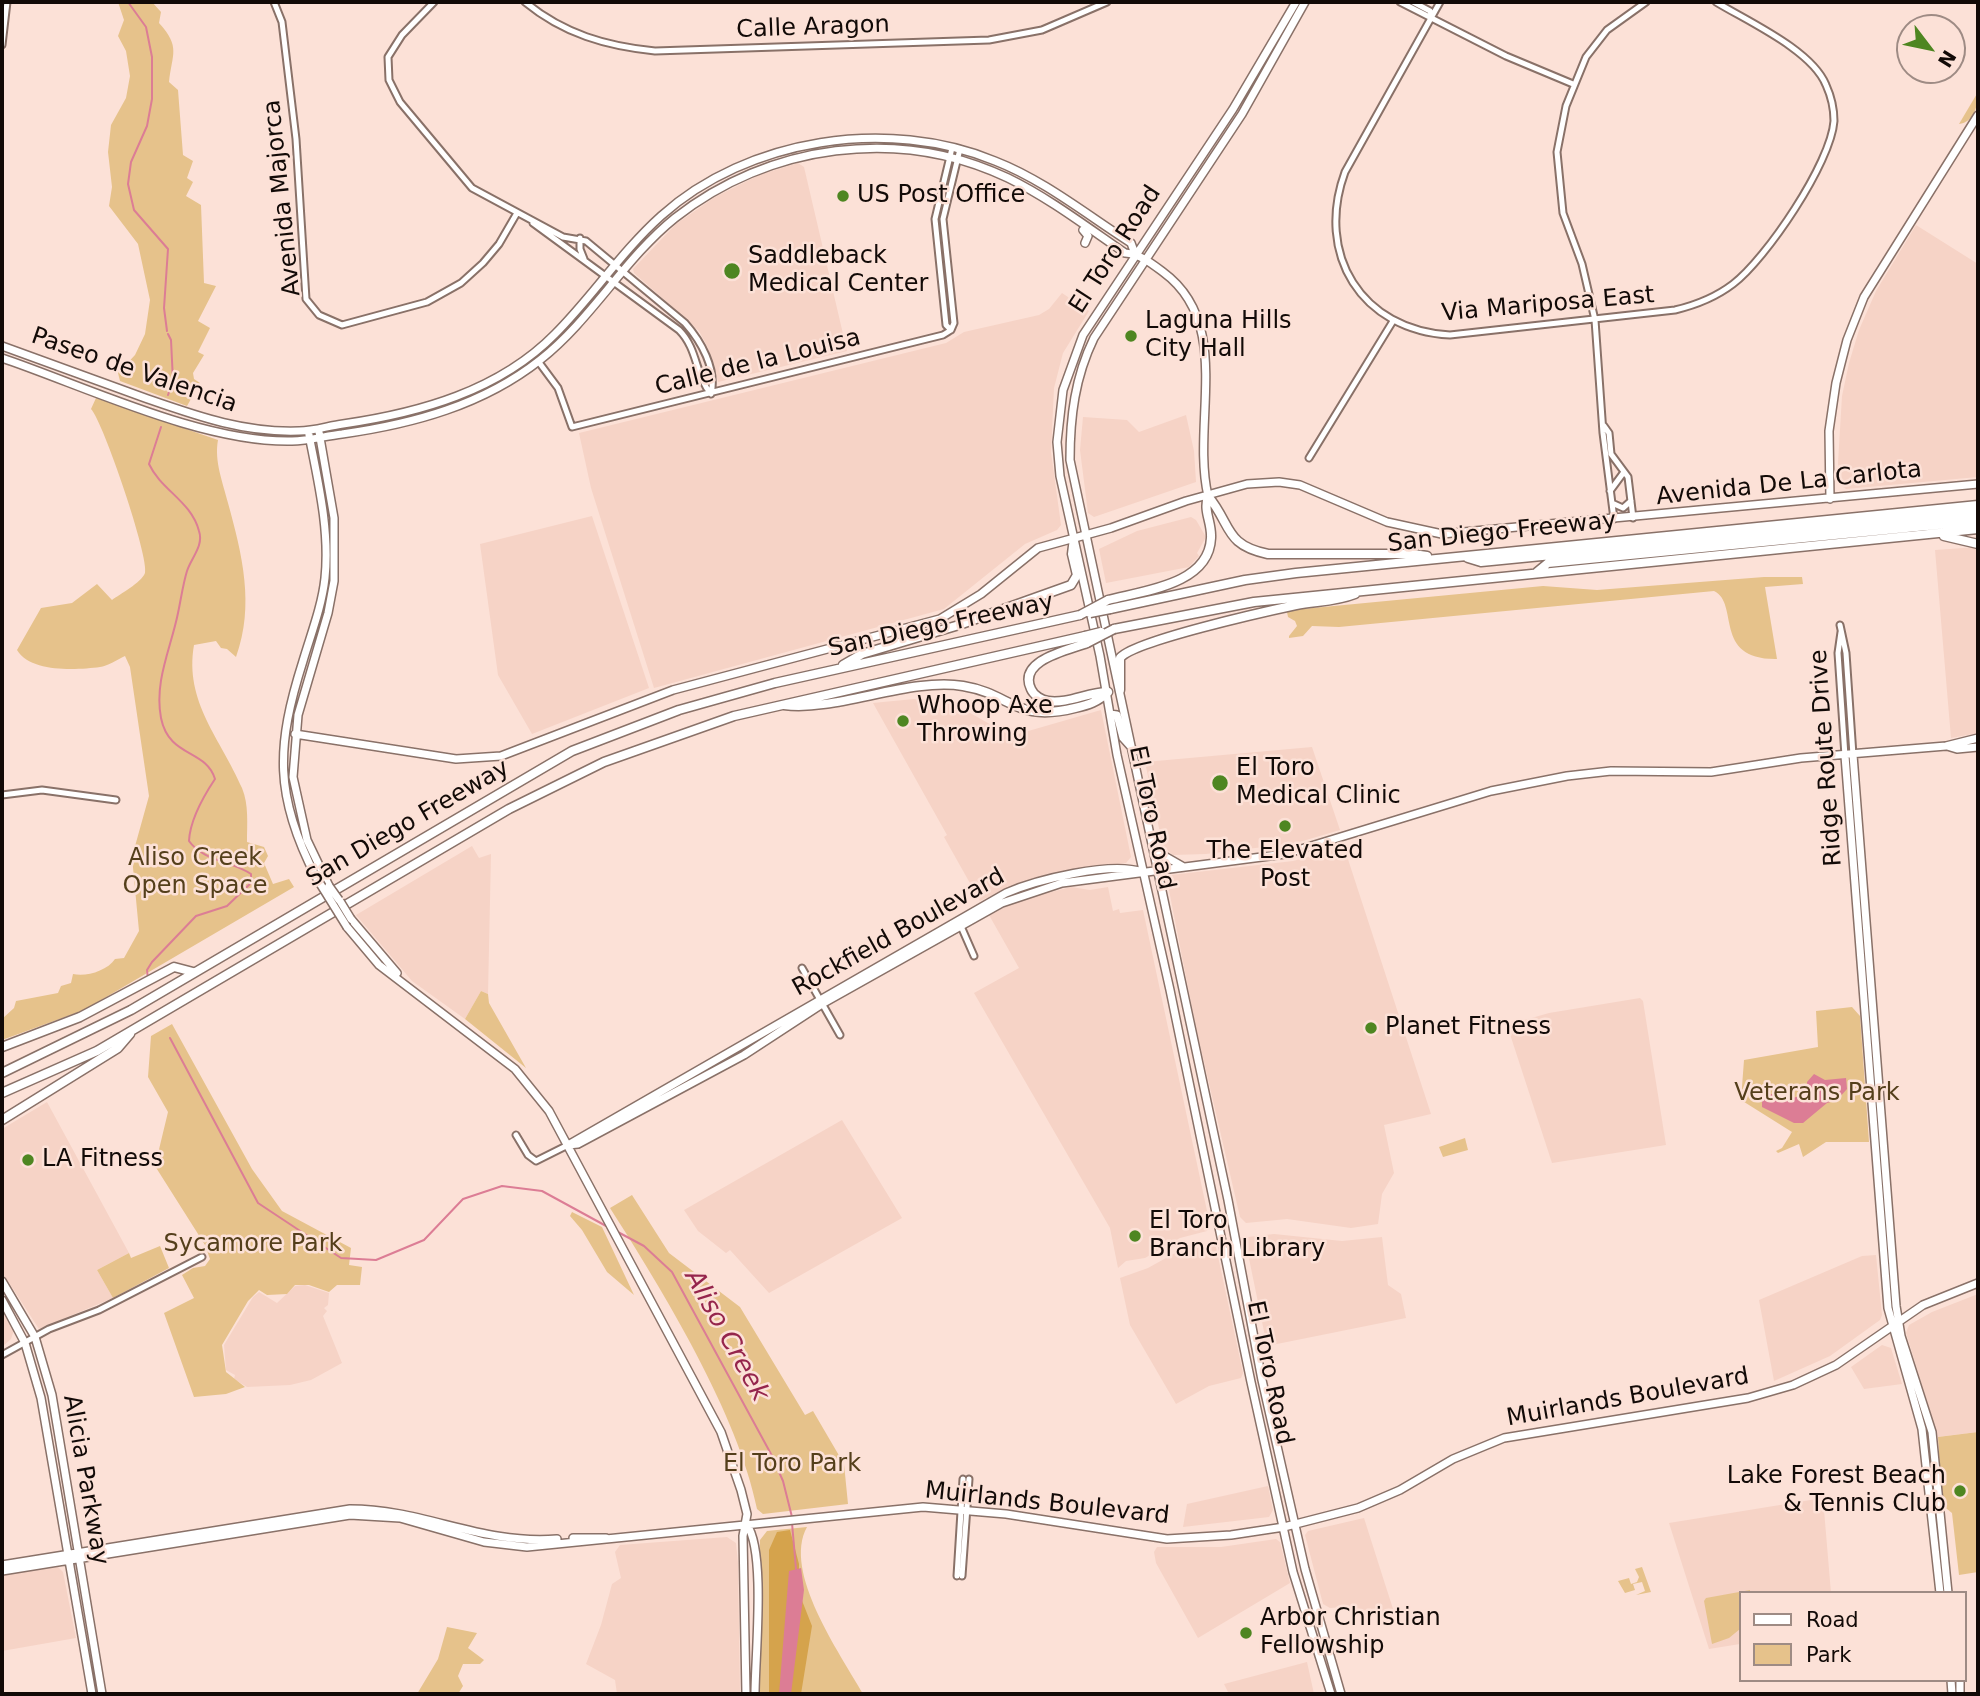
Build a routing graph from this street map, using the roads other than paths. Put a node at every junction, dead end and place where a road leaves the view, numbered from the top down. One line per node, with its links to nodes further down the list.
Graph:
1 (7, 2): 14 (street)
2 (274, 2): 19 (street, Avenida Majorca)
3 (435, 2): 19 (street)
4 (525, 2): 5 (street, Calle Aragon)
5 (1107, 2)
6 (1296, 2): 24 (main road, El Toro Road)
7 (1305, 2): 26 (main road, El Toro Road)
8 (1400, 2): 13 (street)
9 (1413, 2): 13 (street)
10 (1440, 2): 13 (street, Via Mariposa East)
11 (1646, 2): 15 (street)
12 (1716, 2): 31 (street, Via Mariposa East)
13 (1432, 17): 15 (street); 32 (street, Via Mariposa East)
14 (2, 45)
15 (1573, 84): 31 (street)
16 (1978, 115): 47 (main road)
17 (956, 149): 18 (street); 24 (main road, Paseo de Valencia); 27 (main road, Paseo de Valencia)
18 (953, 158): 20 (main road, Paseo de Valencia); 28 (main road, Paseo de Valencia); 36 (street, Calle de la Louisa)
19 (517, 213): 21 (street)
20 (1071, 217): 22 (main road, Paseo de Valencia); 22 (main road)
21 (530, 220): 23 (street); 25 (street)
22 (1100, 236): 24 (main road, Paseo de Valencia)
23 (580, 238): 25 (street); 27 (street)
24 (1135, 254): 26 (main road, Paseo de Valencia); 57 (main road, El Toro Road)
25 (584, 259): 29 (street)
26 (1146, 260): 45 (main road, Paseo de Valencia); 56 (main road, El Toro Road)
27 (614, 265): 28 (street); 29 (main road, Paseo de Valencia)
28 (623, 272): 30 (main road, Paseo de Valencia); 36 (street)
29 (606, 274): 30 (street); 38 (main road, Paseo de Valencia)
30 (615, 281): 35 (main road, Paseo de Valencia); 36 (street)
31 (1595, 320): 32 (street, Via Mariposa East); 37 (street)
32 (1393, 321): 41 (street)
33 (2, 346): 39 (main road, Paseo de Valencia)
34 (2, 358): 39 (main road, Paseo de Valencia)
35 (538, 361): 36 (street, Calle de la Louisa); 40 (main road, Paseo de Valencia)
36 (711, 394)
37 (1604, 426): 42 (street); 44 (street)
38 (318, 428): 39 (main road, Paseo de Valencia); 40 (main road)
39 (309, 435): 40 (main road, Paseo de Valencia); 71 (main road)
40 (321, 437): 72 (main road)
41 (1309, 458)
42 (1625, 472): 44 (street); 46 (street)
43 (1978, 484): 47 (main road, Avenida De La Carlota)
44 (1610, 491): 48 (street)
45 (1208, 496): 52 (main road, Avenida De La Carlota); 56 (main road, Avenida De La Carlota); 60 (highway); 63 (highway)
46 (1631, 499): 48 (street); 51 (street)
47 (1830, 499): 51 (main road, Avenida De La Carlota)
48 (1612, 503): 52 (street)
49 (1978, 505): 59 (highway, San Diego Freeway)
50 (1978, 513): 59 (highway)
51 (1633, 518): 52 (main road, Avenida De La Carlota)
52 (1614, 520)
53 (1978, 521): 61 (highway)
54 (1978, 529): 55 (highway, San Diego Freeway)
55 (1940, 535): 58 (highway); 61 (highway, San Diego Freeway)
56 (1084, 536): 57 (main road, Avenida De La Carlota); 67 (main road, El Toro Road)
57 (1074, 538): 66 (highway); 68 (main road, El Toro Road); 72 (main road, Avenida De La Carlota)
58 (1978, 544)
59 (1462, 556): 60 (highway, San Diego Freeway)
60 (1437, 558): 63 (highway, San Diego Freeway)
61 (1537, 572): 62 (highway, San Diego Freeway)
62 (1367, 590): 65 (highway, San Diego Freeway, bridge); 67 (highway)
63 (1109, 605): 66 (highway, San Diego Freeway, bridge)
64 (1841, 629): 77 (street, Ridge Route Drive)
65 (1086, 639): 68 (highway); 69 (highway, San Diego Freeway)
66 (839, 668): 88 (highway, San Diego Freeway)
67 (1120, 690): 76 (main road, El Toro Road)
68 (1108, 692): 69 (highway); 70 (main road, El Toro Road)
69 (778, 705): 90 (highway, San Diego Freeway)
70 (1110, 714): 76 (main road); 83 (main road, El Toro Road)
71 (284, 733): 72 (street, Avenida De La Carlota); 84 (main road)
72 (295, 733): 84 (main road)
73 (1978, 738): 74 (main road)
74 (1946, 746): 75 (main road); 77 (main road)
75 (1978, 747)
76 (1132, 749): 80 (main road, El Toro Road)
77 (1849, 756): 81 (main road); 108 (main road, Ridge Route Drive)
78 (2, 795): 79 (street)
79 (116, 800)
80 (1149, 831): 81 (main road); 82 (main road, El Toro Road)
81 (1183, 866): 82 (main road)
82 (1156, 870): 83 (main road, Rockfield Boulevard); 92 (main road, El Toro Road)
83 (1143, 872): 85 (main road, Rockfield Boulevard); 93 (main road, El Toro Road)
84 (319, 876): 101 (main road, bridge)
85 (958, 922): 86 (street); 89 (main road, Rockfield Boulevard)
86 (974, 956)
87 (802, 968): 89 (street)
88 (193, 972): 94 (highway); 95 (highway, San Diego Freeway)
89 (821, 1001): 91 (street); 101 (main road, Rockfield Boulevard)
90 (134, 1029): 96 (highway, San Diego Freeway); 99 (highway)
91 (841, 1035)
92 (1193, 1038): 93 (main road); 102 (main road, El Toro Road)
93 (1181, 1041): 103 (main road, El Toro Road)
94 (2, 1047)
95 (2, 1073)
96 (18, 1086): 97 (highway, San Diego Freeway); 98 (highway)
97 (2, 1093)
98 (2, 1099)
99 (2, 1120)
100 (516, 1135): 101 (street, Rockfield Boulevard)
101 (568, 1145): 117 (main road)
102 (1233, 1233): 103 (main road); 112 (main road, El Toro Road)
103 (1220, 1236): 113 (main road, El Toro Road)
104 (202, 1257): 109 (street)
105 (2, 1281): 109 (main road, Alicia Parkway)
106 (1978, 1283): 108 (main road, Muirlands Boulevard)
107 (2, 1300): 110 (main road, Alicia Parkway)
108 (1894, 1324): 116 (main road, Muirlands Boulevard); 124 (main road, Ridge Route Drive); 125 (main road, Ridge Route Drive)
109 (34, 1337): 110 (street); 119 (main road, Alicia Parkway)
110 (25, 1343): 111 (street); 120 (main road, Alicia Parkway)
111 (2, 1355)
112 (1262, 1380): 113 (main road); 116 (main road, El Toro Road)
113 (1251, 1382): 118 (main road, El Toro Road)
114 (966, 1479): 115 (street)
115 (964, 1509): 117 (main road, Muirlands Boulevard); 118 (main road, Muirlands Boulevard); 123 (street)
116 (1296, 1524): 118 (main road, Muirlands Boulevard); 126 (main road, El Toro Road)
117 (747, 1525): 119 (main road, Muirlands Boulevard); 130 (main road); 131 (main road)
118 (1284, 1527): 127 (main road, El Toro Road)
119 (78, 1556): 120 (main road, Muirlands Boulevard); 129 (main road, Alicia Parkway)
120 (68, 1558): 121 (main road, Muirlands Boulevard); 122 (main road, Muirlands Boulevard); 128 (main road, Alicia Parkway)
121 (2, 1565)
122 (2, 1571)
123 (960, 1576)
124 (1940, 1591)
125 (1948, 1591)
126 (1318, 1615): 127 (main road); 133 (main road, El Toro Road)
127 (1308, 1619): 132 (main road, El Toro Road)
128 (92, 1694)
129 (102, 1694)
130 (746, 1694)
131 (755, 1694)
132 (1331, 1694)
133 (1340, 1694)

